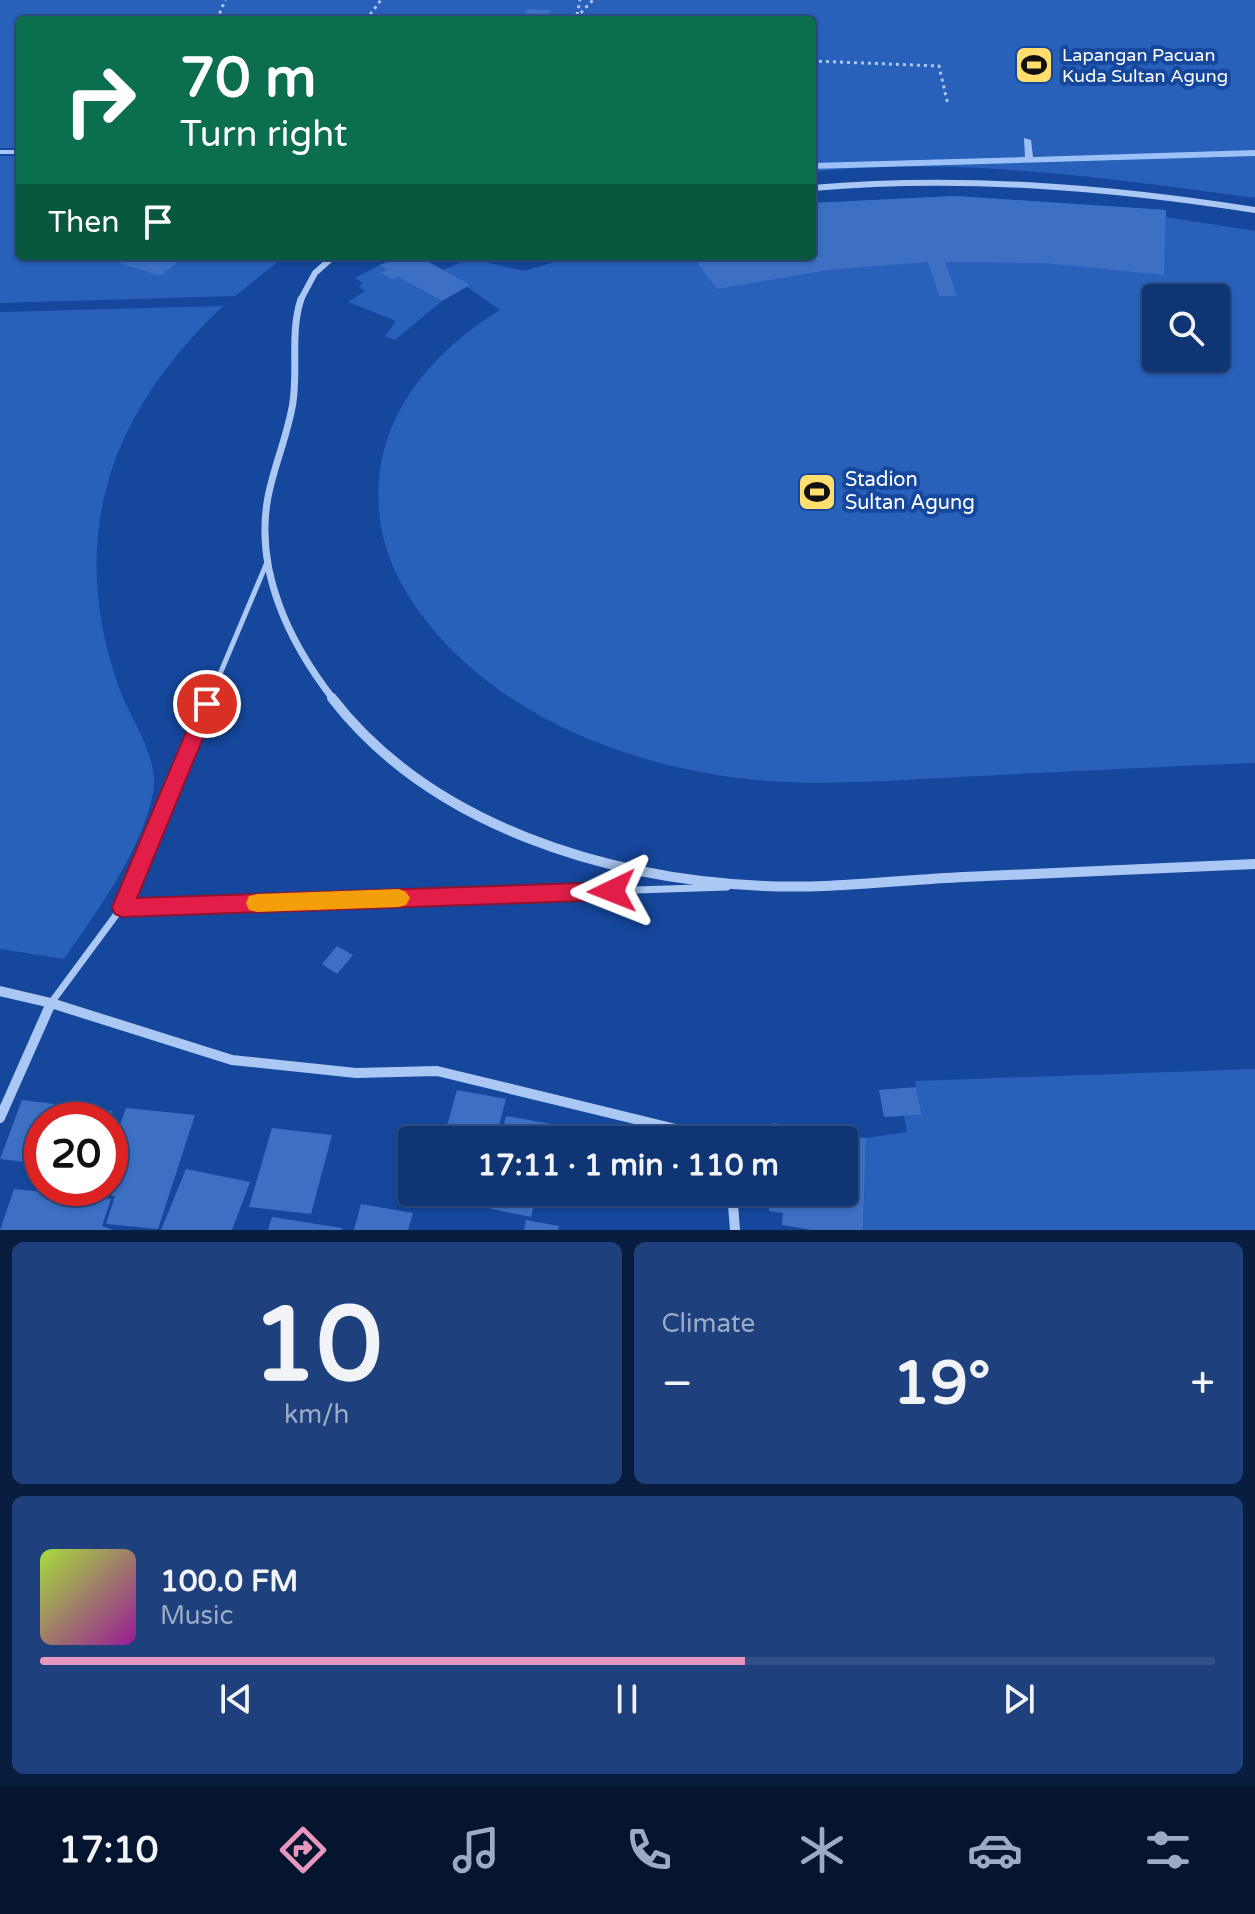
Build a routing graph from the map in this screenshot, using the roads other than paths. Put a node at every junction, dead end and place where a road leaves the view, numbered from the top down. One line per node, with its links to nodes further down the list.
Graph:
1 (816, 188): 2 (street)
2 (1255, 210)
3 (330, 260): 4 (street)
4 (268, 559): 6 (street); 7 (lane)
5 (1255, 864): 6 (street)
6 (765, 886): 7 (lane)
7 (122, 907): 9 (lane)
8 (0, 991): 9 (street)
9 (51, 1003): 10 (street); 11 (street)
10 (0, 1118)
11 (664, 1126)
12 (733, 1206): 13 (street)
13 (735, 1230)

